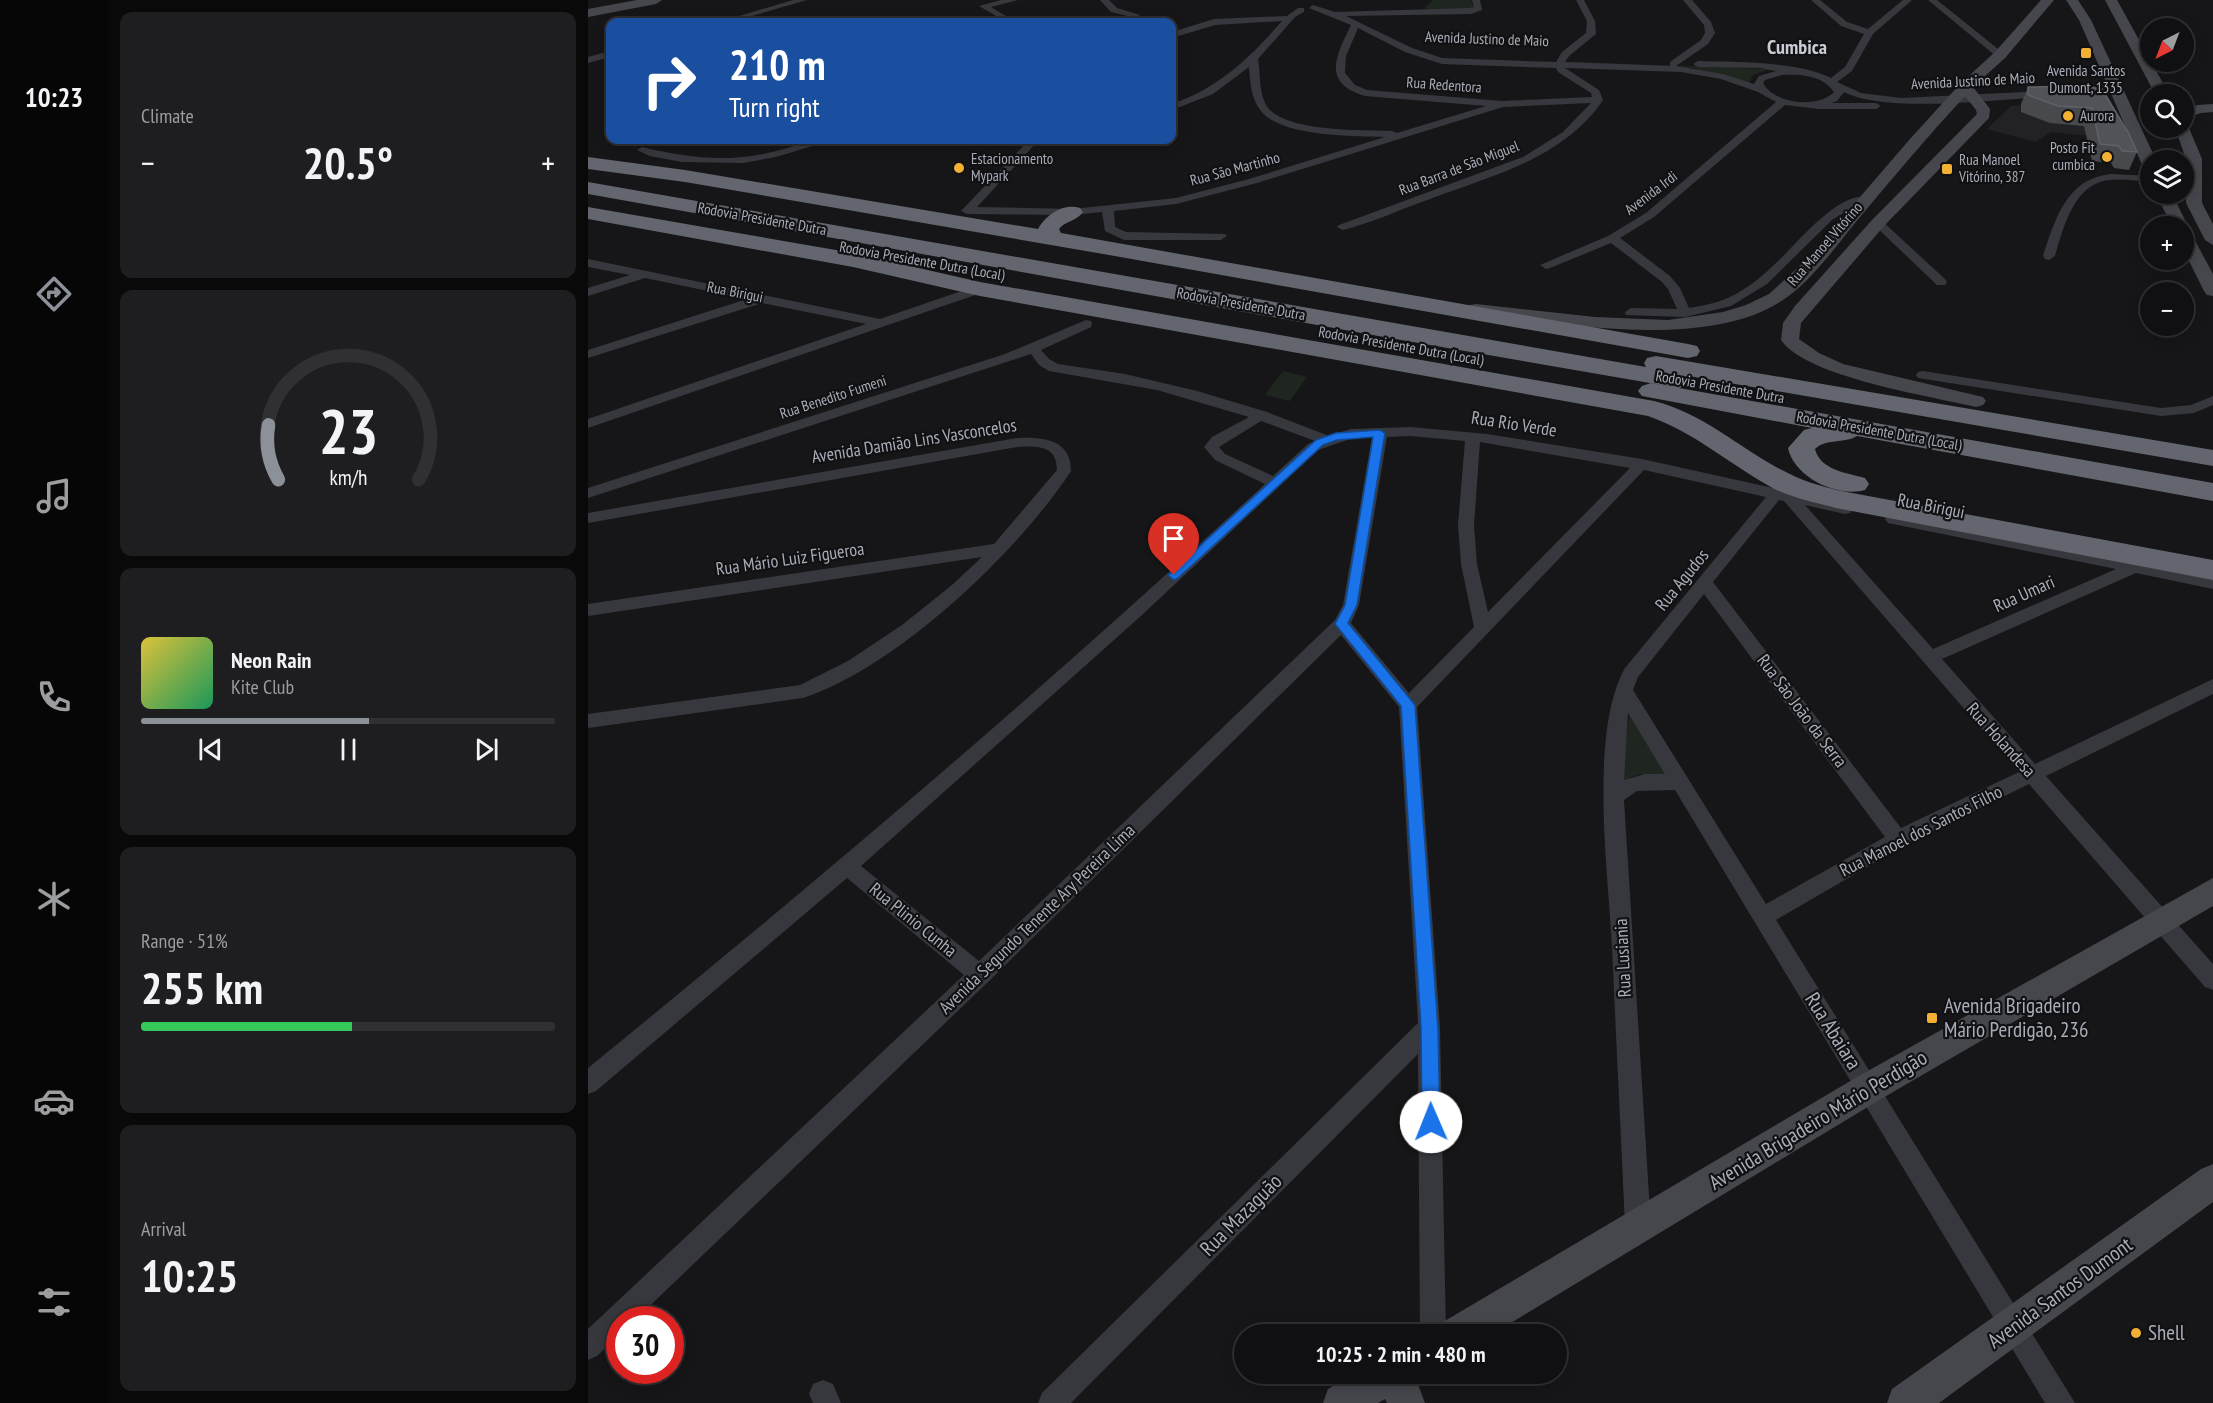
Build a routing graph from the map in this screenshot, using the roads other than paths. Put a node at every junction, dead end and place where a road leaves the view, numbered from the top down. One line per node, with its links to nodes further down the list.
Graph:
1 (656, 0): 17 (main road)
2 (803, 0): 19 (street)
3 (1014, 0): 20 (street)
4 (1104, 0): 21 (street)
5 (1419, 0): 16 (street)
6 (1476, 0): 16 (street)
7 (1580, 0): 33 (street)
8 (1687, 0): 27 (street)
9 (1815, 0): 25 (street)
10 (2111, 0): 35 (main road)
11 (1912, 2): 12 (street); 25 (street)
12 (1935, 2): 26 (street)
13 (2073, 2): 14 (main road, Rua Manoel Vitórino); 22 (main road)
14 (2044, 5): 26 (main road, Rua Manoel Vitórino)
15 (1305, 9): 18 (street); 24 (street); 30 (street)
16 (1406, 12): 18 (street)
17 (588, 13)
18 (1334, 15): 23 (street, Avenida Justino de Maio)
19 (738, 18)
20 (1004, 18)
21 (1132, 18)
22 (2085, 20): 35 (main road); 40 (main road)
23 (1353, 29): 33 (street, Avenida Justino de Maio); 51 (street, Rua Redentora)
24 (1176, 33)
25 (1869, 33): 37 (street)
26 (2003, 51): 46 (main road, Rua Manoel Vitórino)
27 (1688, 54): 31 (street); 32 (street)
28 (606, 55): 29 (street)
29 (588, 60)
30 (1254, 60): 36 (street); 39 (street)
31 (1673, 64): 32 (street, Avenida Justino de Maio); 33 (street, Avenida Justino de Maio)
32 (1708, 64): 34 (street, Avenida Justino de Maio)
33 (1566, 65): 45 (street); 49 (street, Avenida Justino de Maio)
34 (1799, 72): 38 (street, Avenida Justino de Maio); 49 (street)
35 (2151, 73): 43 (main road)
36 (1238, 74): 39 (street); 41 (street)
37 (1843, 74): 38 (street); 42 (street)
38 (1814, 75): 42 (street, Avenida Justino de Maio)
39 (1255, 77): 44 (street)
40 (2110, 79): 46 (street, Avenida Justino de Maio); 56 (main road)
41 (1224, 84): 44 (street); 50 (street)
42 (1833, 84): 46 (street, Avenida Justino de Maio); 52 (street)
43 (2156, 84)
44 (1258, 91): 58 (street)
45 (1598, 100): 51 (street, Rua Redentora); 79 (street, Rua Barra de São Miguel)
46 (1957, 100): 53 (main road); 57 (main road); 72 (main road, Rua Manoel Vitórino)
47 (2194, 100): 54 (main road)
48 (1784, 102): 49 (street, Avenida Irdi); 49 (street, Avenida Justino de Maio); 52 (street, Avenida Justino de Maio)
49 (1761, 103): 82 (street, Avenida Irdi)
50 (1176, 104)
51 (1502, 104): 59 (street, Rua São Martinho)
52 (1803, 104): 53 (street, Avenida Justino de Maio)
53 (1920, 105)
54 (2213, 106): 55 (main road)
55 (2194, 111)
56 (2126, 112): 57 (street, Rua Manoel Vitórino); 66 (main road)
57 (1984, 114): 78 (main road, Rua Manoel Vitórino)
58 (1340, 131): 59 (street); 64 (street)
59 (1402, 135): 64 (street, Rua São Martinho)
60 (2186, 138): 61 (main road)
61 (2188, 143): 68 (main road); 83 (main road)
62 (811, 144): 65 (street)
63 (1030, 144): 75 (street)
64 (1364, 147): 74 (street, Rua São Martinho)
65 (642, 150)
66 (2143, 150)
67 (588, 161): 75 (highway); 84 (highway, Rodovia Presidente Dutra)
68 (2209, 169)
69 (588, 178): 112 (highway, Rodovia Presidente Dutra)
70 (2140, 178): 86 (street)
71 (588, 188): 114 (highway, Rodovia Presidente Dutra)
72 (1864, 199): 95 (main road, Rua Manoel Vitórino); 97 (street)
73 (588, 201): 90 (highway, Rodovia Presidente Dutra (Local))
74 (1108, 210): 76 (street, Rua São Martinho); 81 (street)
75 (967, 211): 76 (street, Rua São Martinho); 80 (highway)
76 (1073, 212): 80 (highway)
77 (588, 213): 90 (highway)
78 (1878, 223): 91 (street); 104 (main road, Rua Manoel Vitórino)
79 (1343, 227)
80 (1051, 233): 84 (highway)
81 (1221, 236)
82 (1612, 238): 88 (street, Avenida Irdi); 97 (street)
83 (2213, 240)
84 (1109, 248): 95 (highway, Rodovia Presidente Dutra)
85 (2194, 254): 92 (main road)
86 (2049, 256)
87 (588, 263): 89 (street, Rua Birigui)
88 (1546, 265)
89 (646, 274): 93 (street); 94 (street, Rua Birigui)
90 (982, 280): 98 (street); 108 (highway, Rodovia Presidente Dutra (Local)); 123 (highway)
91 (1941, 282)
92 (2213, 291)
93 (588, 292)
94 (765, 298): 98 (street, Rua Birigui); 101 (street)
95 (1428, 306): 104 (highway, Rodovia Presidente Dutra)
96 (1631, 312): 97 (street)
97 (1685, 313)
98 (882, 323): 106 (street)
99 (1086, 324): 100 (street, Rua Benedito Fumeni)
100 (1034, 350): 105 (street); 117 (street, Rua Benedito Fumeni)
101 (588, 354)
102 (1923, 375): 103 (street)
103 (2213, 400)
104 (1976, 401): 111 (highway, Rodovia Presidente Dutra)
105 (1262, 415): 110 (street); 115 (street)
106 (588, 424)
107 (1380, 433): 109 (street, Rua Rio Verde); 110 (street, Rua Rio Verde); 127 (street, Avenida Segundo Tenente Ary Pereira Lima)
108 (1902, 435): 116 (highway, Rodovia Presidente Dutra (Local)); 121 (highway)
109 (1473, 437): 113 (street, Rua Rio Verde); 128 (street)
110 (1325, 440): 115 (street)
111 (2213, 441)
112 (2213, 458)
113 (1642, 464): 118 (street, Rua Birigui); 128 (street)
114 (2213, 473)
115 (1276, 483): 138 (street)
116 (2213, 492)
117 (588, 493)
118 (1783, 496): 122 (street, Rua Birigui); 124 (street, Rua Agudos); 129 (street, Rua Holandesa)
119 (588, 518): 120 (street, Avenida Damião Lins Vasconcelos)
120 (999, 549): 126 (street, Rua Mário Luiz Figueroa); 133 (street, Avenida Damião Lins Vasconcelos)
121 (2213, 555)
122 (2135, 567): 125 (street, Rua Birigui); 129 (street, Rua Umari)
123 (2213, 570)
124 (1706, 583): 131 (street, Rua Agudos); 137 (street, Rua São João da Serra)
125 (2213, 583)
126 (588, 610)
127 (1342, 624): 132 (street); 142 (street, Avenida Segundo Tenente Ary Pereira Lima)
128 (1483, 630): 132 (street)
129 (1928, 658): 134 (street, Rua Holandesa)
130 (2213, 686): 134 (street, Rua Manoel dos Santos Filho)
131 (1623, 690): 135 (street, Rua Abaiara); 136 (street, Rua Lusiania)
132 (1408, 705): 144 (street)
133 (588, 721)
134 (2032, 775): 137 (street, Rua Manoel dos Santos Filho); 141 (street, Rua Holandesa)
135 (1681, 783): 136 (street); 140 (street, Rua Abaiara)
136 (1614, 797): 148 (street, Rua Lusiania)
137 (1898, 839): 140 (street, Rua Manoel dos Santos Filho)
138 (847, 866): 142 (street, Rua Plinio Cunha); 145 (street)
139 (2213, 891): 141 (main road, Avenida Brigadeiro Mário Perdigão)
140 (1762, 917): 146 (street, Rua Abaiara)
141 (2163, 921): 143 (street, Rua Holandesa); 146 (main road, Avenida Brigadeiro Mário Perdigão)
142 (980, 975): 152 (street, Avenida Segundo Tenente Ary Pereira Lima)
143 (2213, 980)
144 (1430, 1028): 149 (street); 155 (street, Rua Mazaguão)
145 (588, 1083)
146 (1869, 1088): 148 (main road, Avenida Brigadeiro Mário Perdigão); 151 (street, Rua Abaiara)
147 (2213, 1181): 151 (main road, Avenida Santos Dumont)
148 (1638, 1227): 150 (main road, Avenida Brigadeiro Mário Perdigão)
149 (1433, 1324)
150 (1475, 1324)
151 (2014, 1327): 158 (main road, Avenida Santos Dumont); 159 (street, Rua Abaiara)
152 (588, 1347)
153 (1373, 1384): 156 (main road)
154 (1399, 1384): 157 (main road)
155 (1052, 1403)
156 (1342, 1403)
157 (1406, 1403)
158 (1906, 1403)
159 (2061, 1403)

